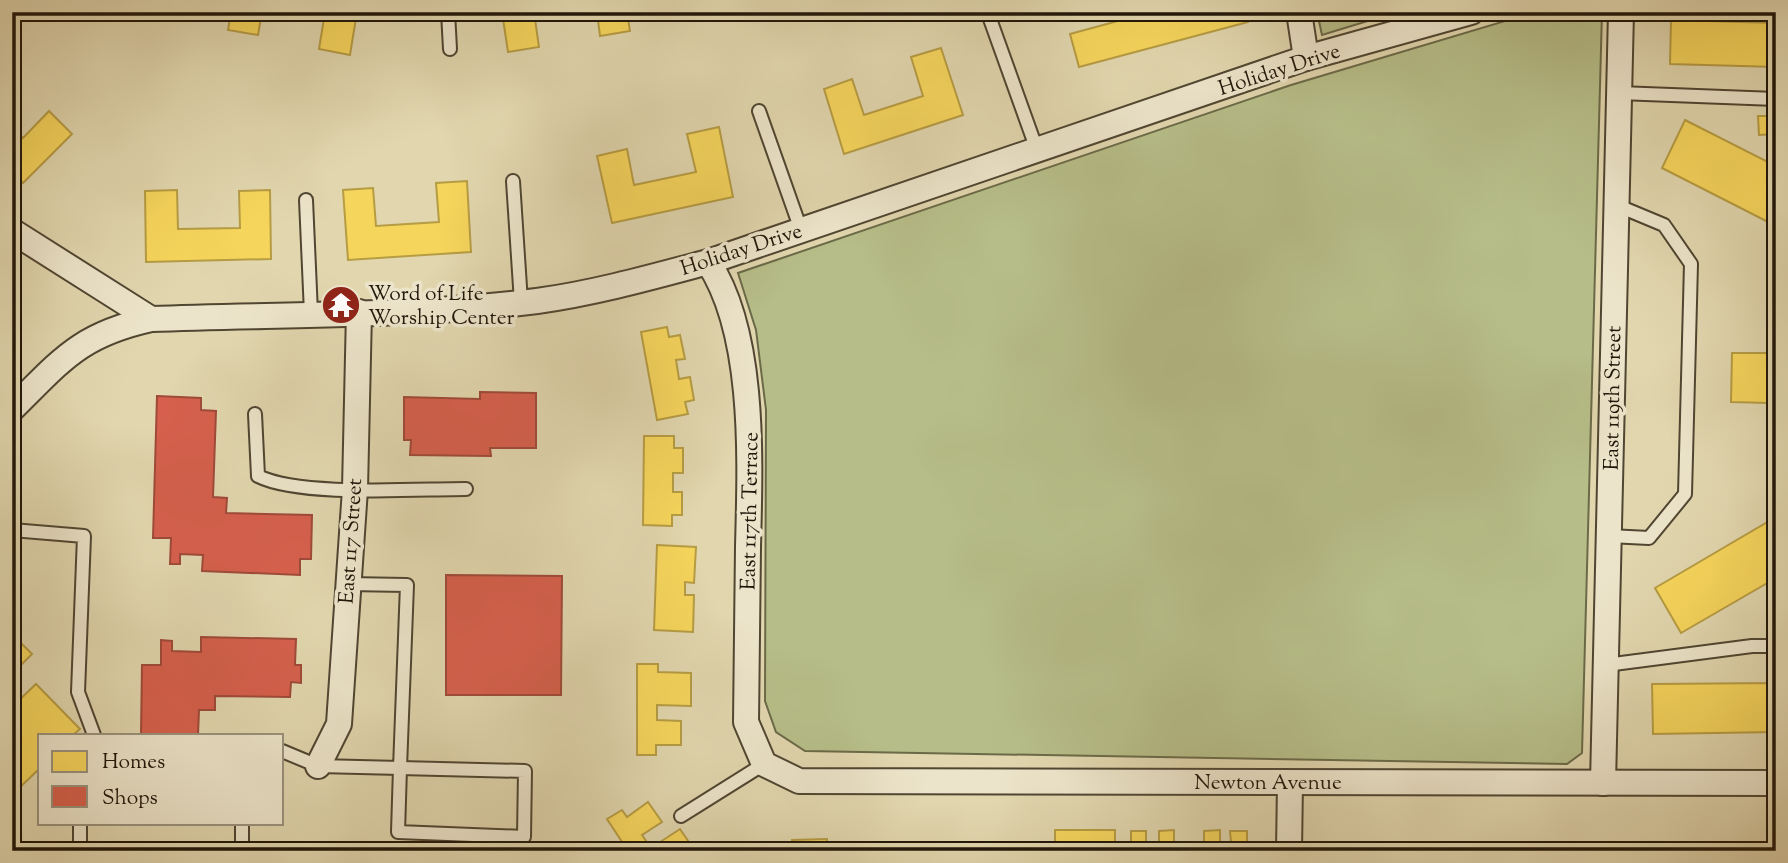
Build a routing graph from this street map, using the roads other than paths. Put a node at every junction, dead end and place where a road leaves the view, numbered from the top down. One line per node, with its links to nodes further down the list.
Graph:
1 (448, 12): 6 (lane)
2 (1299, 12): 7 (street)
3 (1471, 12): 7 (street, Holiday Drive)
4 (1620, 12): 8 (street, East 119th Street)
5 (990, 19): 11 (lane)
6 (450, 49)
7 (1306, 58): 11 (street, Holiday Drive)
8 (1619, 93): 9 (lane); 14 (street, East 119th Street)
9 (1776, 99)
10 (759, 111): 15 (lane)
11 (1037, 150): 15 (street, Holiday Drive)
12 (513, 181): 18 (lane)
13 (306, 200): 20 (lane)
14 (1616, 205): 27 (street, East 119th Street); 27 (lane)
15 (801, 230): 17 (street, Holiday Drive)
16 (12, 231): 21 (street)
17 (708, 262): 18 (street, Holiday Drive); 33 (street, East 117th Terrace)
18 (521, 302): 19 (street, Holiday Drive)
19 (359, 312): 20 (street, Holiday Drive); 24 (street, East 117 Street)
20 (312, 313): 21 (street, Holiday Drive)
21 (151, 319): 22 (street, Holiday Drive)
22 (12, 409)
23 (255, 414): 24 (lane)
24 (355, 489): 25 (lane); 28 (street, East 117 Street)
25 (466, 489)
26 (12, 530): 31 (lane)
27 (1609, 536): 30 (street, East 119th Street)
28 (347, 584): 34 (street, East 117 Street); 35 (lane)
29 (1776, 646): 30 (lane)
30 (1606, 665): 37 (street, East 119th Street)
31 (94, 734)
32 (284, 752): 34 (lane)
33 (764, 764): 36 (street, Newton Avenue); 39 (lane)
34 (318, 766): 35 (lane)
35 (400, 768): 35 (lane)
36 (1290, 783): 37 (street, Newton Avenue); 44 (street)
37 (1603, 783): 38 (street, Newton Avenue)
38 (1776, 783)
39 (681, 816)
40 (80, 824): 42 (lane)
41 (242, 824): 43 (lane)
42 (80, 851)
43 (242, 851)
44 (1289, 851)

